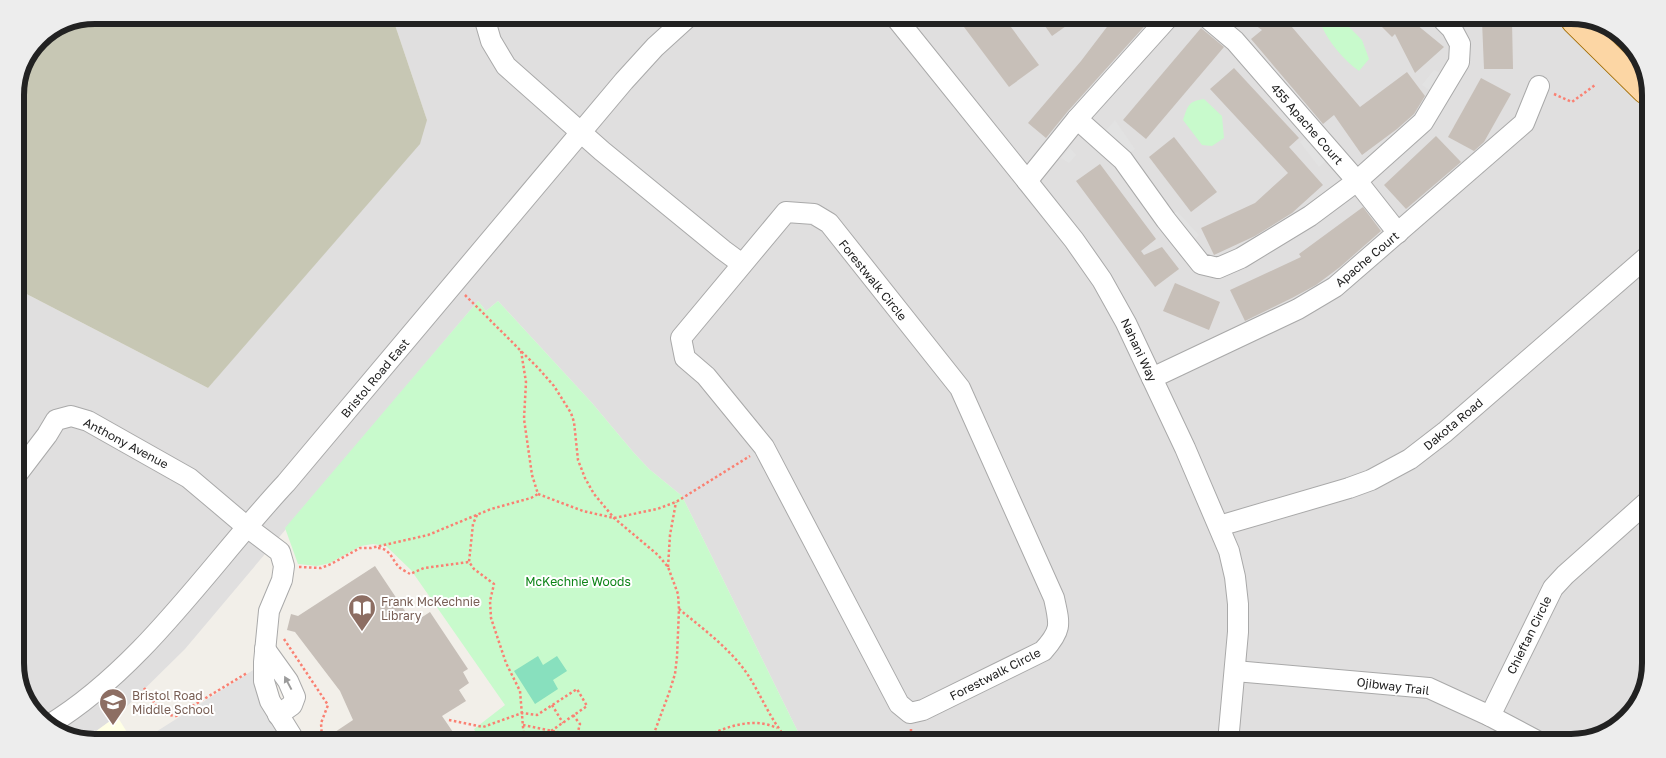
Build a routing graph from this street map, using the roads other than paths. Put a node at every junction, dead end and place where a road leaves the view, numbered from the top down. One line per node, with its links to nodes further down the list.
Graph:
1 (486, 24): 11 (street)
2 (680, 24): 11 (street, Bristol Road East)
3 (901, 24): 12 (street, Nahani Way)
4 (1162, 24): 10 (street)
5 (1215, 24): 13 (street, 455 Apache Court)
6 (1448, 24): 13 (street)
7 (1577, 24): 9 (main road)
8 (1539, 86): 14 (street, Apache Court)
9 (1642, 91)
10 (1077, 119): 12 (street); 13 (street)
11 (581, 133): 16 (street); 21 (street, Bristol Road East)
12 (1027, 180): 17 (street, Nahani Way)
13 (1357, 180): 14 (street, 455 Apache Court)
14 (1398, 233): 17 (street, Apache Court)
15 (1642, 262): 20 (street, Dakota Road)
16 (742, 264): 16 (street, Forestwalk Circle)
17 (1152, 378): 20 (street, Nahani Way)
18 (24, 465): 21 (street, Anthony Avenue)
19 (1642, 506): 23 (street, Chieftan Circle)
20 (1219, 526): 22 (street, Nahani Way)
21 (247, 527): 24 (street, Bristol Road East); 25 (street, Anthony Avenue)
22 (1235, 671): 23 (street, Ojibway Trail); 26 (street, Nahani Way)
23 (1490, 716): 27 (street, Ojibway Trail)
24 (55, 722)
25 (290, 734)
26 (1229, 734)
27 (1524, 734)

